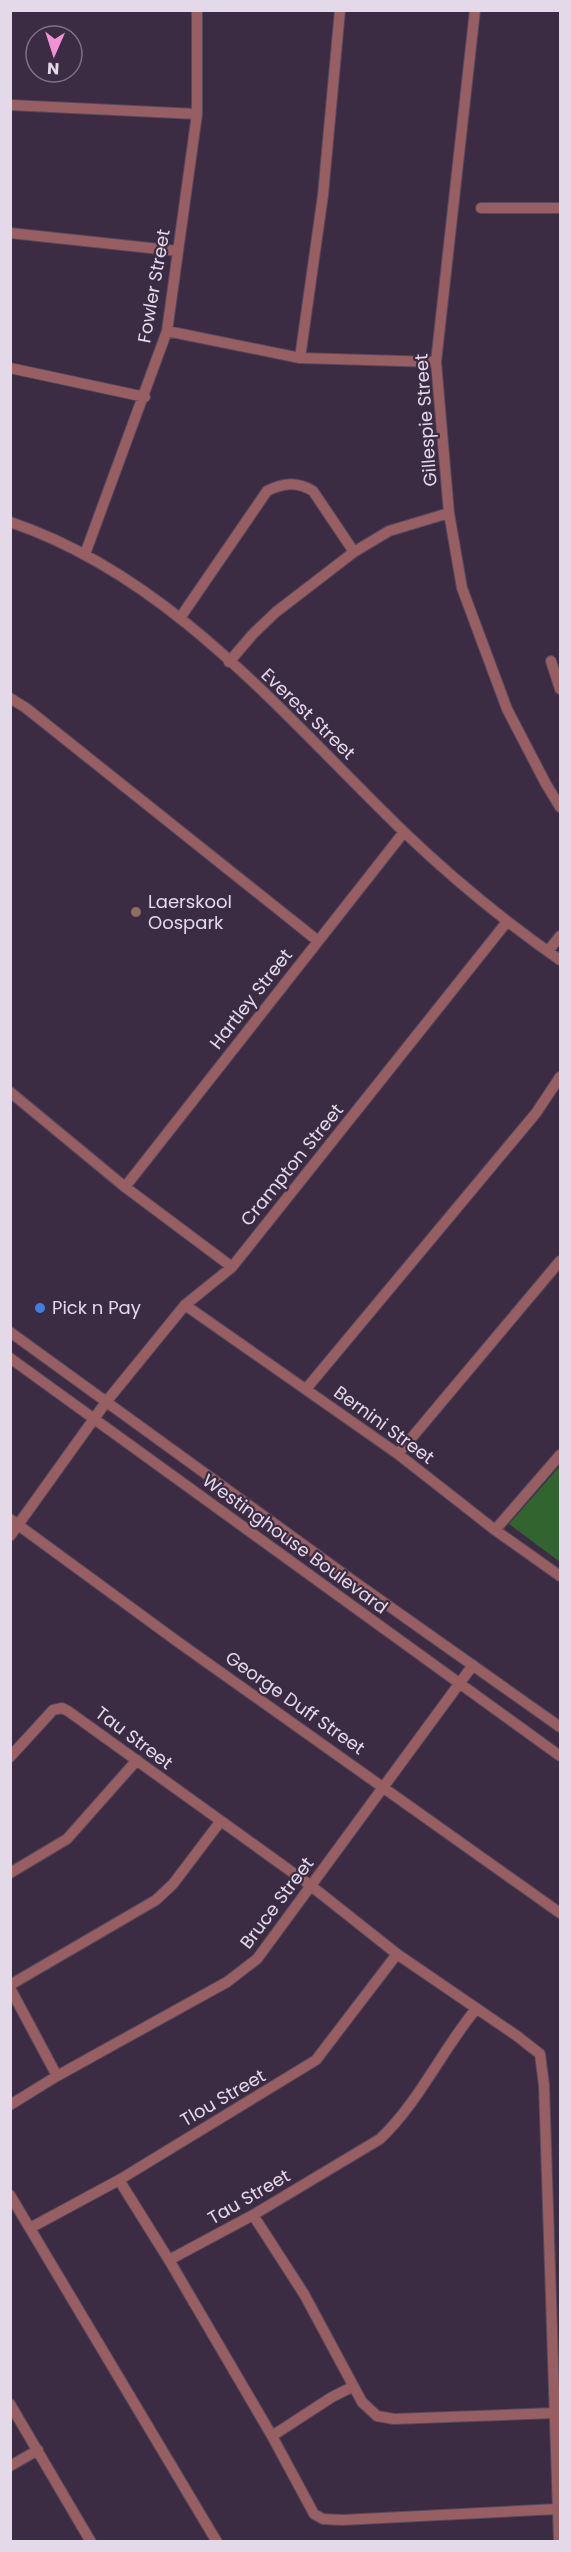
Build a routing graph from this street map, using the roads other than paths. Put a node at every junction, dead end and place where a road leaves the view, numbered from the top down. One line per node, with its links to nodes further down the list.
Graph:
1 (197, 10): 5 (street, Fowler Street)
2 (339, 10): 11 (street)
3 (475, 10): 12 (street, Gillespie Street)
4 (10, 105): 5 (street)
5 (197, 114): 9 (street, Fowler Street)
6 (481, 208): 7 (street)
7 (561, 208)
8 (10, 233): 9 (street)
9 (178, 251): 10 (street, Fowler Street)
10 (167, 330): 11 (street); 14 (street, Fowler Street)
11 (300, 357): 12 (street)
12 (436, 362): 15 (street, Gillespie Street)
13 (10, 368): 14 (street)
14 (145, 397): 18 (street, Fowler Street)
15 (449, 513): 17 (street); 24 (street, Gillespie Street)
16 (10, 522): 18 (street, Everest Street)
17 (354, 552): 19 (street); 20 (street)
18 (85, 554): 19 (street, Everest Street)
19 (180, 618): 20 (street, Everest Street)
20 (229, 662): 25 (street, Everest Street)
21 (551, 662): 22 (street)
22 (561, 689)
23 (10, 698): 28 (street)
24 (561, 807)
25 (404, 832): 26 (street, Everest Street); 28 (street, Hartley Street)
26 (506, 923): 29 (street, Everest Street); 35 (street, Crampton Street)
27 (561, 936): 29 (street)
28 (318, 941): 33 (street, Hartley Street)
29 (548, 951): 30 (street, Everest Street)
30 (561, 960)
31 (561, 1077): 39 (street)
32 (10, 1092): 33 (street)
33 (125, 1187): 35 (street)
34 (561, 1261): 42 (street)
35 (232, 1267): 36 (street, Crampton Street)
36 (185, 1305): 39 (street, Bernini Street); 40 (street, Crampton Street)
37 (10, 1332): 40 (street, Westinghouse Boulevard)
38 (10, 1358): 41 (street, Westinghouse Boulevard)
39 (306, 1389): 42 (street, Bernini Street)
40 (106, 1402): 41 (street, Crampton Street); 48 (street, Westinghouse Boulevard)
41 (96, 1418): 44 (street, Crampton Street); 49 (street, Westinghouse Boulevard)
42 (398, 1454): 45 (street, Bernini Street)
43 (561, 1455): 45 (street)
44 (14, 1522): 46 (street, Crampton Street); 54 (street, George Duff Street)
45 (495, 1530): 47 (street, Bernini Street)
46 (10, 1536)
47 (561, 1576)
48 (473, 1665): 49 (street, Bruce Street); 50 (street, Westinghouse Boulevard)
49 (458, 1684): 51 (street, Westinghouse Boulevard); 54 (street, Bruce Street)
50 (561, 1727)
51 (561, 1756)
52 (10, 1757): 53 (street, Tau Street)
53 (137, 1760): 55 (street, Tau Street); 56 (street)
54 (384, 1786): 57 (street, Bruce Street); 58 (street, George Duff Street)
55 (220, 1822): 57 (street, Tau Street); 60 (street)
56 (10, 1874)
57 (310, 1885): 59 (street, Tau Street); 62 (street, Bruce Street)
58 (561, 1913)
59 (397, 1954): 61 (street, Tau Street); 64 (street, Tlou Street)
60 (10, 1986): 62 (street)
61 (476, 2009): 66 (street, Tau Street); 71 (street, Tau Street)
62 (57, 2076): 63 (street, Bruce Street)
63 (10, 2105)
64 (119, 2180): 67 (street, Tlou Street); 68 (street)
65 (10, 2195): 67 (street)
66 (254, 2215): 68 (street, Tau Street); 69 (street)
67 (30, 2228): 77 (street)
68 (169, 2260): 72 (street)
69 (352, 2387): 71 (street); 72 (street)
70 (10, 2404): 73 (street)
71 (554, 2413): 75 (street, Tau Street)
72 (272, 2436): 75 (street)
73 (38, 2450): 74 (street); 76 (street)
74 (10, 2466)
75 (558, 2509): 78 (street, Tau Street)
76 (87, 2540)
77 (217, 2541)
78 (559, 2541)

